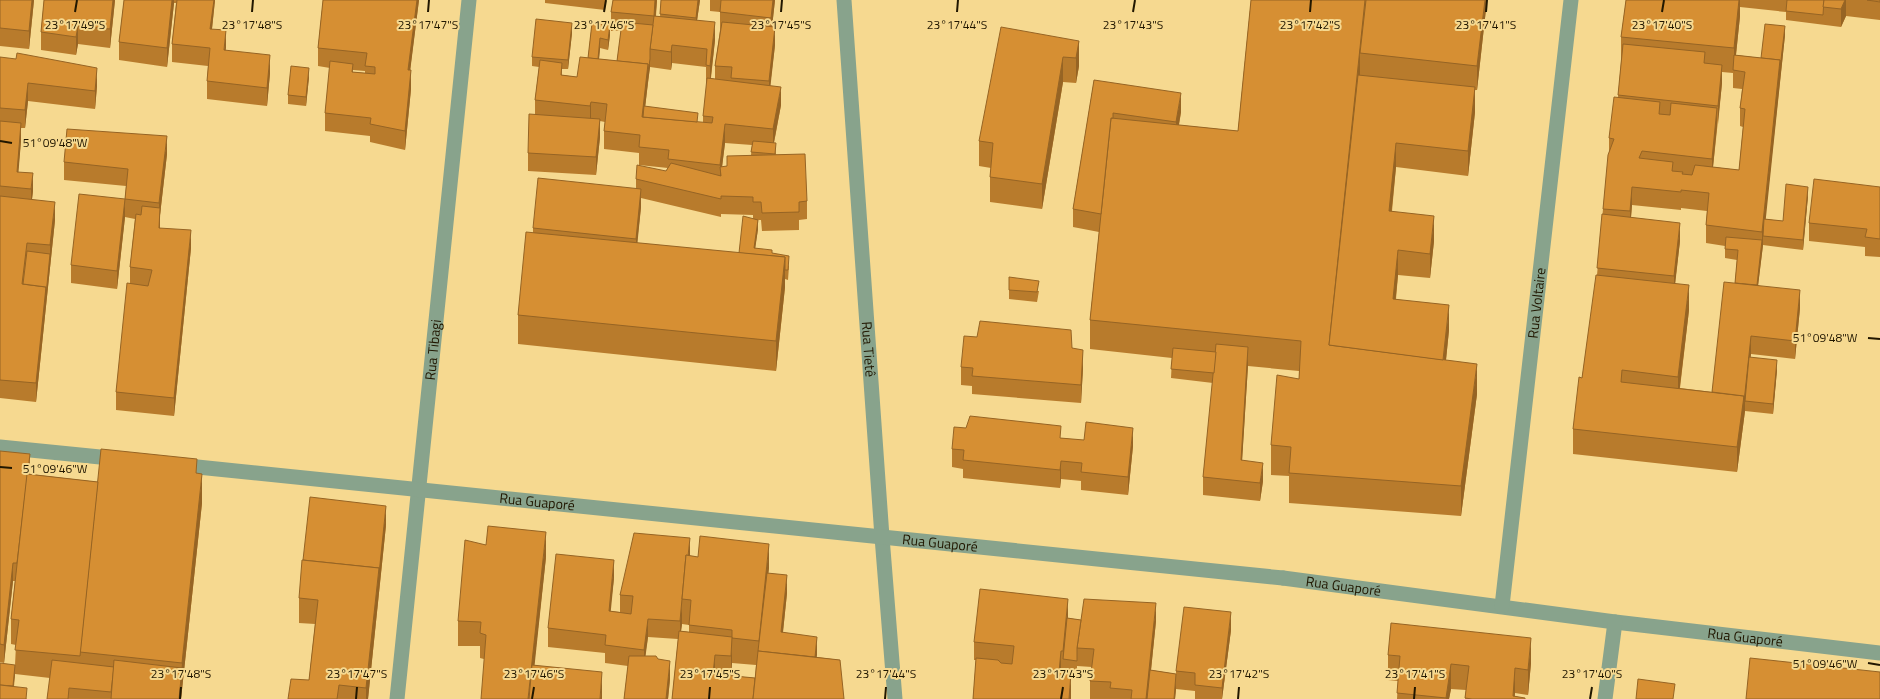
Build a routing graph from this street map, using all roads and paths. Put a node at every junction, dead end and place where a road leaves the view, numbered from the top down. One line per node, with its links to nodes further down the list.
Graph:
1 (469, 0): 7 (street, Rua Tibagi)
2 (844, 0): 8 (street, Rua Tietê)
3 (1571, 0): 9 (street, Rua Voltaire)
4 (0, 447): 5 (street)
5 (136, 461)
6 (165, 464): 7 (street, Rua Guaporé)
7 (418, 490): 8 (street, Rua Guaporé); 12 (street, Rua Tibagi)
8 (882, 537): 9 (street, Rua Guaporé); 13 (street, Rua Tietê)
9 (1502, 606): 10 (street, Rua Guaporé)
10 (1615, 622): 11 (street, Rua Guaporé); 14 (street)
11 (1880, 653)
12 (397, 699)
13 (895, 699)
14 (1605, 699)

